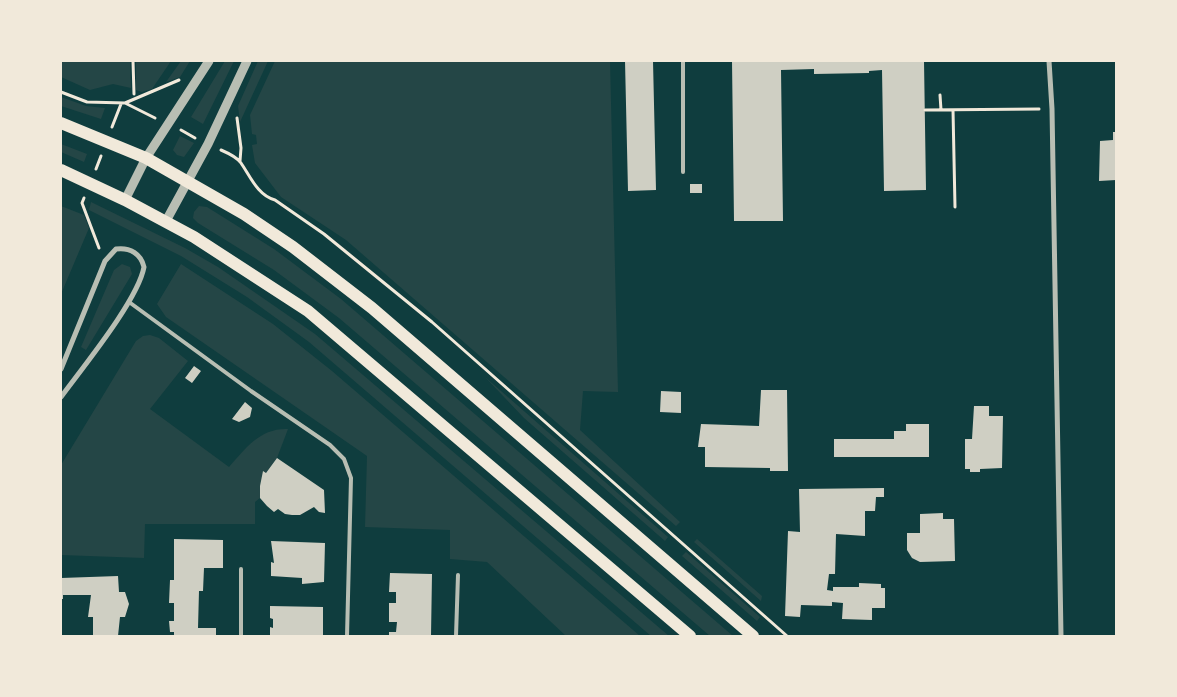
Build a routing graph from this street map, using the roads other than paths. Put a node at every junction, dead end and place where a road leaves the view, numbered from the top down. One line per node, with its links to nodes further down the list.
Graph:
1 (247, 61): 9 (street)
2 (683, 61): 8 (lane)
3 (1049, 61): 22 (street)
4 (207, 65): 6 (street)
5 (61, 123): 6 (main road)
6 (146, 158): 9 (main road); 10 (street)
7 (61, 170): 10 (main road)
8 (683, 172)
9 (189, 181): 11 (street); 21 (main road)
10 (125, 200): 11 (main road)
11 (166, 221): 20 (main road)
12 (129, 302): 13 (street); 14 (street); 18 (lane)
13 (61, 369)
14 (61, 397)
15 (241, 569): 17 (lane)
16 (458, 575): 19 (lane)
17 (241, 636)
18 (347, 636)
19 (456, 636)
20 (690, 636)
21 (753, 636)
22 (1061, 636)

